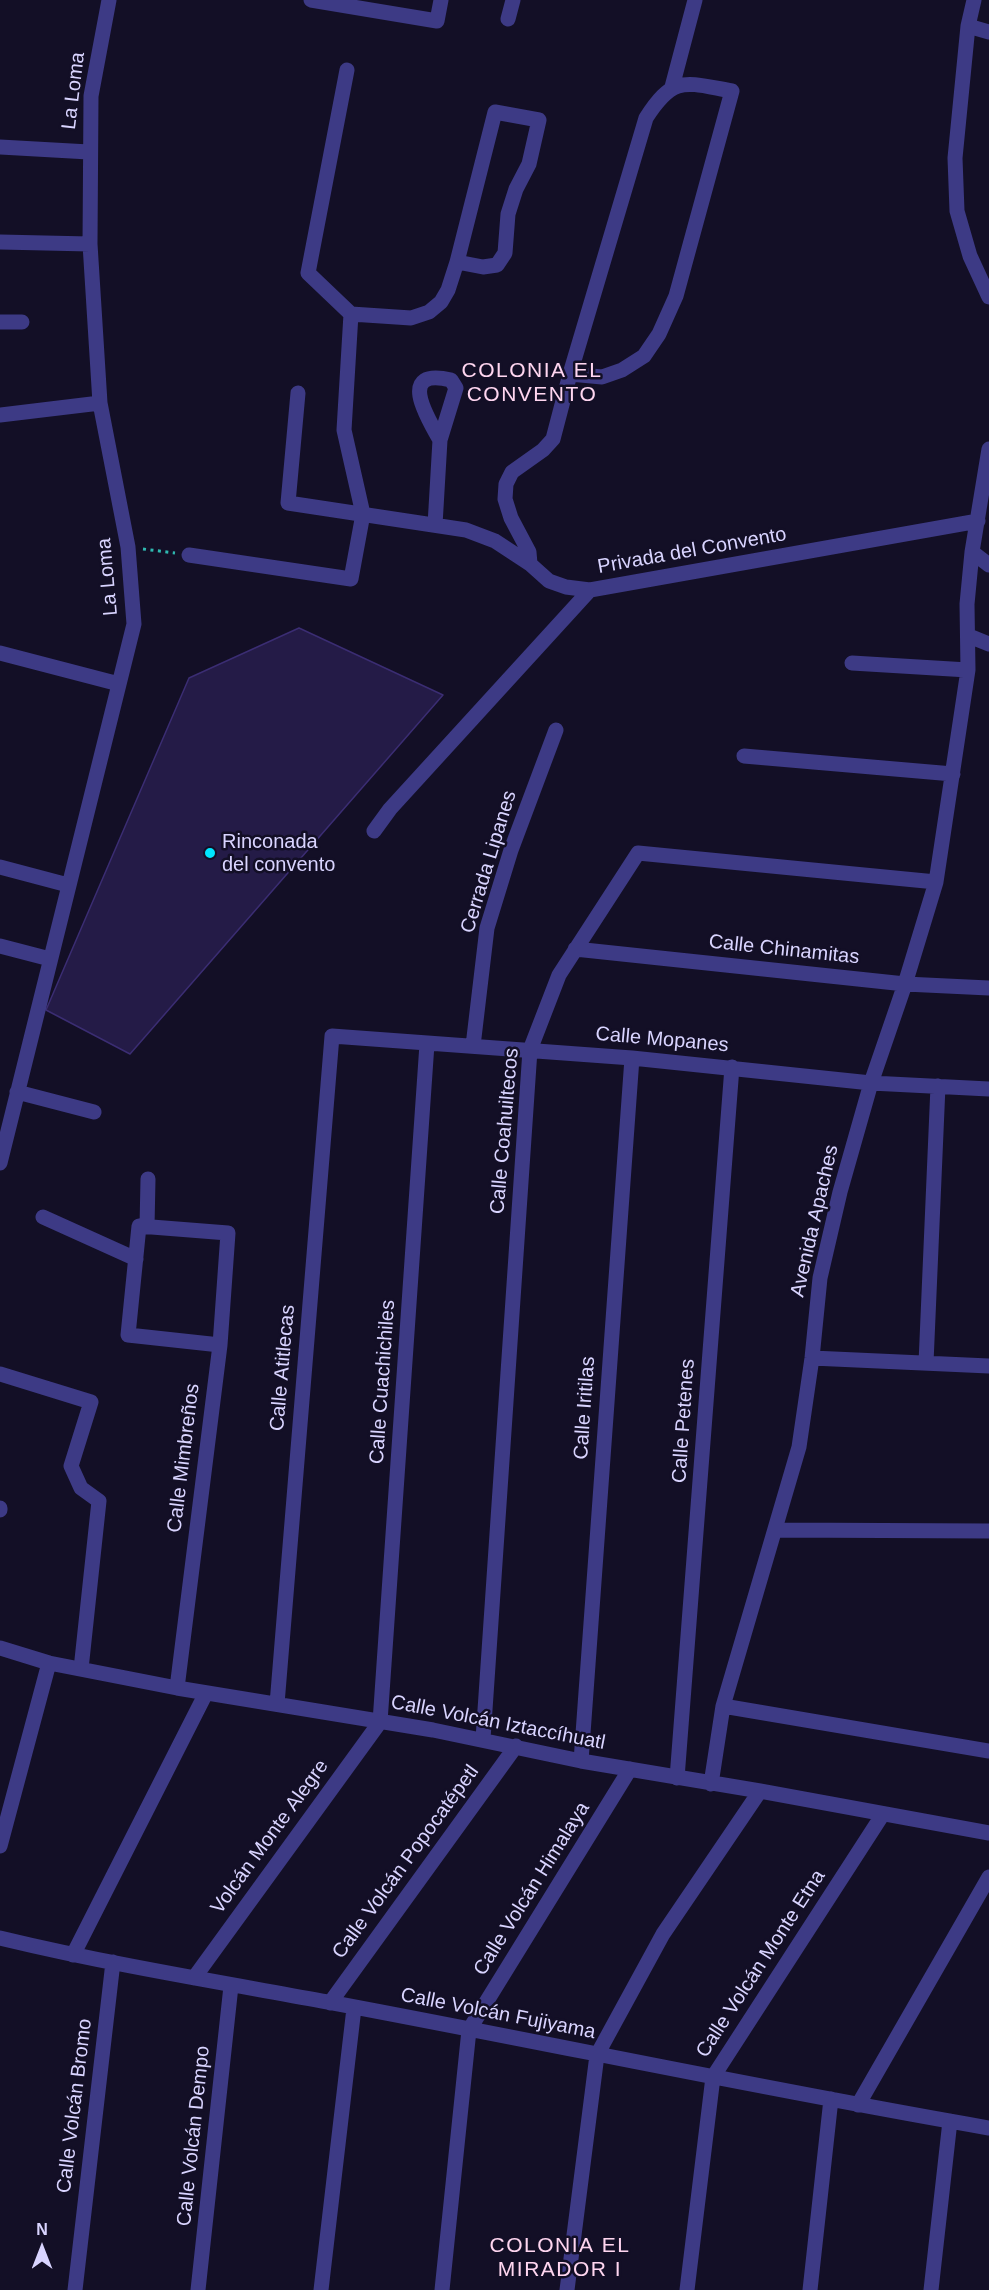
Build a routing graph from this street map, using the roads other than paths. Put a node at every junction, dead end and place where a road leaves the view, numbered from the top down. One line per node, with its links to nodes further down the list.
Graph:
1 (109, 0): 14 (street, La Loma)
2 (311, 0): 7 (street)
3 (441, 0): 7 (street)
4 (513, 0): 8 (street)
5 (695, 0): 12 (street)
6 (974, 0): 9 (street)
7 (340, 2)
8 (508, 19)
9 (968, 27): 10 (street); 18 (street)
10 (989, 32)
11 (347, 70): 19 (street)
12 (672, 87): 22 (street); 22 (street)
13 (0, 147): 14 (street)
14 (89, 152): 16 (street, La Loma)
15 (0, 242): 16 (street)
16 (90, 243): 24 (street, La Loma)
17 (457, 262): 17 (street); 19 (street)
18 (989, 297)
19 (351, 314): 28 (street)
20 (0, 322): 21 (street)
21 (22, 322)
22 (570, 374): 33 (street)
23 (298, 393): 28 (street)
24 (100, 403): 25 (street); 41 (street, La Loma)
25 (0, 415)
26 (440, 440): 30 (street)
27 (989, 449): 29 (street, Avenida Apaches)
28 (363, 514): 30 (street); 32 (street)
29 (978, 521): 31 (street, Avenida Apaches); 35 (street, Privada del Convento)
30 (435, 525): 33 (street)
31 (972, 552): 34 (street); 36 (street, Avenida Apaches)
32 (189, 555)
33 (530, 564): 35 (street)
34 (989, 565)
35 (590, 590): 45 (street, Privada del Convento)
36 (969, 636): 37 (street); 40 (street, Avenida Apaches)
37 (989, 645)
38 (0, 653): 41 (street)
39 (852, 663): 40 (street)
40 (968, 670): 44 (street, Avenida Apaches)
41 (118, 684): 48 (street, La Loma)
42 (556, 730): 56 (street, Cerrada Lipanes)
43 (744, 756): 44 (street)
44 (953, 774): 47 (street, Avenida Apaches)
45 (374, 831)
46 (0, 867): 48 (street)
47 (936, 882): 50 (street, Calle Coahuiltecos); 52 (street, Avenida Apaches)
48 (68, 885): 51 (street, La Loma)
49 (0, 946): 51 (street)
50 (575, 949): 52 (street, Calle Chinamitas); 57 (street, Calle Coahuiltecos)
51 (50, 959): 63 (street, La Loma)
52 (905, 984): 53 (street, Calle Chinamitas); 60 (street, Avenida Apaches)
53 (989, 988)
54 (332, 1036): 55 (street, Calle Mopanes); 83 (street, Calle Atitlecas)
55 (427, 1044): 56 (street, Calle Mopanes); 85 (street, Calle Cuachichiles)
56 (473, 1046): 57 (street, Calle Mopanes)
57 (530, 1050): 58 (street, Calle Mopanes); 86 (street, Calle Coahuiltecos)
58 (632, 1058): 59 (street, Calle Mopanes); 89 (street, Calle Iritilas)
59 (732, 1067): 60 (street, Calle Mopanes); 91 (street, Calle Petenes)
60 (871, 1083): 61 (street, Calle Mopanes); 72 (street, Avenida Apaches)
61 (938, 1086): 62 (street, Calle Mopanes); 73 (street)
62 (989, 1089)
63 (17, 1092): 64 (street); 65 (street, La Loma)
64 (94, 1112)
65 (3, 1139): 66 (street, La Loma)
66 (0, 1163)
67 (148, 1179): 69 (street)
68 (42, 1217): 70 (street)
69 (147, 1227): 70 (street); 71 (street, Calle Mimbreños)
70 (136, 1259): 71 (street)
71 (220, 1345): 81 (street, Calle Mimbreños)
72 (812, 1358): 73 (street); 76 (street, Avenida Apaches)
73 (926, 1363): 74 (street)
74 (989, 1366)
75 (0, 1374): 80 (street)
76 (776, 1530): 77 (street); 84 (street, Avenida Apaches)
77 (989, 1531)
78 (0, 1648): 79 (street, Calle Volcán Iztaccíhuatl)
79 (49, 1663): 80 (street, Calle Volcán Iztaccíhuatl); 96 (street)
80 (81, 1669): 81 (street, Calle Volcán Iztaccíhuatl)
81 (177, 1688): 82 (street, Calle Volcán Iztaccíhuatl)
82 (206, 1693): 83 (street, Calle Volcán Iztaccíhuatl); 99 (street)
83 (277, 1704): 85 (street, Calle Volcán Iztaccíhuatl)
84 (723, 1706): 88 (street); 92 (street, Avenida Apaches)
85 (380, 1722): 86 (street, Calle Volcán Iztaccíhuatl); 101 (street, Volcán Monte Alegre)
86 (483, 1739): 87 (street, Calle Volcán Iztaccíhuatl)
87 (516, 1746): 89 (street, Calle Volcán Iztaccíhuatl); 103 (street, Calle Volcán Popocatépetl)
88 (989, 1751)
89 (580, 1761): 90 (street, Calle Volcán Iztaccíhuatl)
90 (630, 1770): 91 (street, Calle Volcán Iztaccíhuatl); 105 (street, Calle Volcán Himalaya)
91 (677, 1778): 92 (street, Calle Volcán Iztaccíhuatl)
92 (711, 1784): 93 (street, Calle Volcán Iztaccíhuatl)
93 (760, 1791): 94 (street, Calle Volcán Iztaccíhuatl); 106 (street)
94 (883, 1814): 95 (street, Calle Volcán Iztaccíhuatl); 107 (street, Calle Volcán Monte Etna)
95 (989, 1833)
96 (0, 1846)
97 (989, 1877): 109 (street)
98 (0, 1938): 99 (street, Calle Volcán Fujiyama)
99 (72, 1955): 100 (street, Calle Volcán Fujiyama)
100 (113, 1962): 101 (street, Calle Volcán Fujiyama); 112 (street, Calle Volcán Bromo)
101 (194, 1978): 102 (street, Calle Volcán Fujiyama)
102 (231, 1986): 103 (street, Calle Volcán Fujiyama); 113 (street, Calle Volcán Dempo)
103 (330, 2003): 104 (street, Calle Volcán Fujiyama)
104 (354, 2008): 105 (street, Calle Volcán Fujiyama); 114 (street)
105 (469, 2030): 106 (street, Calle Volcán Fujiyama); 115 (street)
106 (597, 2055): 107 (street, Calle Volcán Fujiyama); 116 (street)
107 (713, 2077): 108 (street, Calle Volcán Fujiyama); 117 (street, Calle Volcán Monte Etna)
108 (831, 2099): 109 (street, Calle Volcán Fujiyama); 118 (street)
109 (858, 2105): 110 (street, Calle Volcán Fujiyama)
110 (950, 2121): 111 (street, Calle Volcán Fujiyama); 119 (street)
111 (989, 2128)
112 (75, 2290)
113 (198, 2290)
114 (321, 2290)
115 (442, 2290)
116 (567, 2290)
117 (687, 2290)
118 (810, 2290)
119 (931, 2290)

